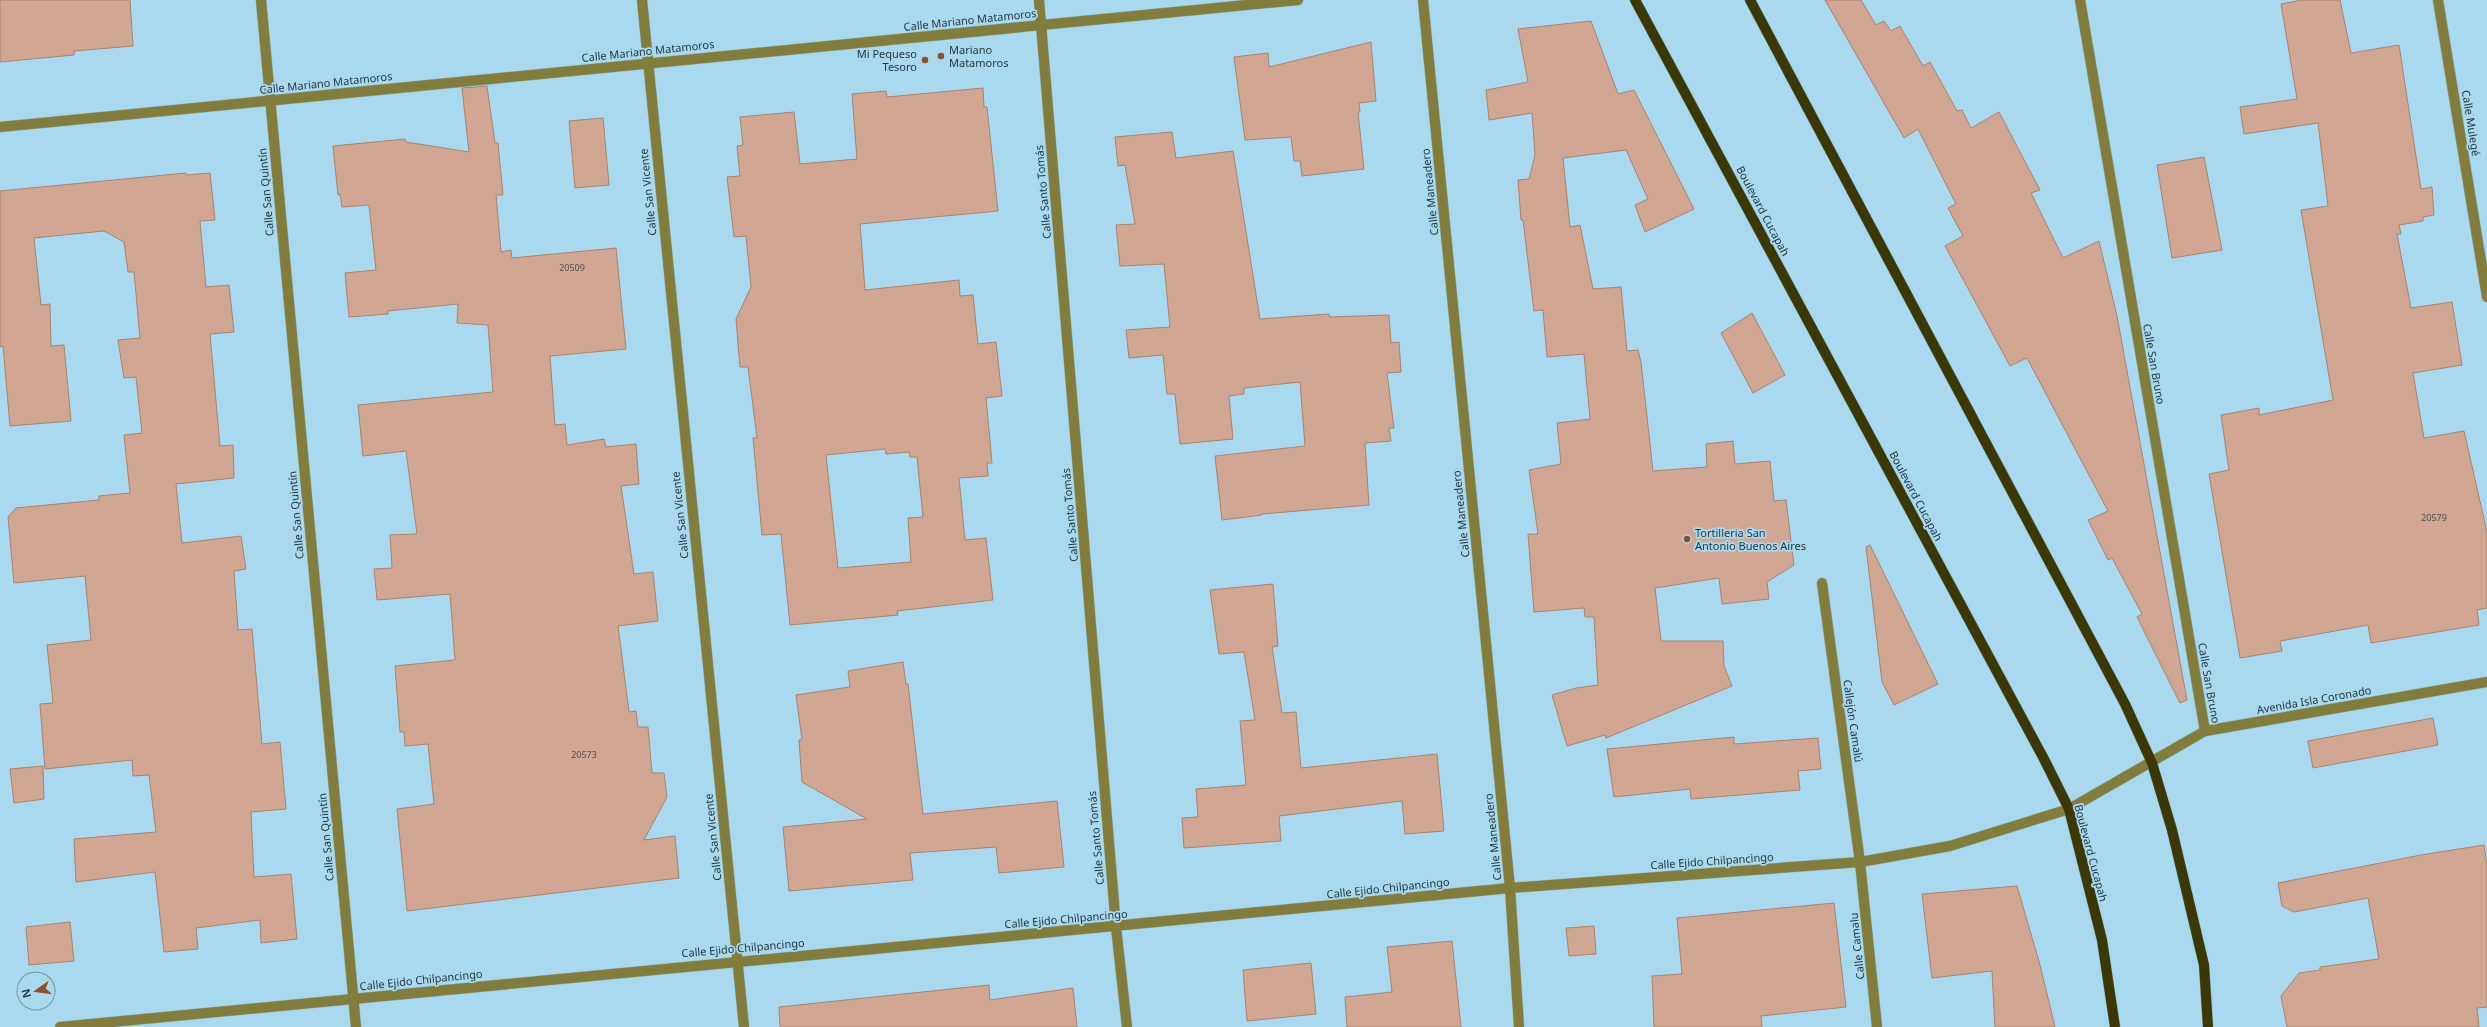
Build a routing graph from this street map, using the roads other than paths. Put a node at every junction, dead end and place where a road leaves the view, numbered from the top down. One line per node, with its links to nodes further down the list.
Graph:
1 (260, 0): 12 (street, Calle San Quintín)
2 (642, 0): 11 (street, Calle San Vicente)
3 (1039, 0): 10 (street, Calle Santo Tomás)
4 (1298, 0): 10 (street, Calle Mariano Matamoros)
5 (1423, 0): 21 (street, Calle Maneadero)
6 (1635, 0): 19 (main road, Boulevard Cucapah)
7 (1750, 0): 18 (main road)
8 (2080, 0): 17 (street, Calle San Bruno)
9 (2438, 0): 14 (street, Calle Mulegé)
10 (1042, 25): 11 (street, Calle Mariano Matamoros); 22 (street, Calle Santo Tomás)
11 (648, 64): 12 (street, Calle Mariano Matamoros); 23 (street, Calle San Vicente)
12 (270, 100): 13 (street, Calle Mariano Matamoros); 24 (street, Calle San Quintín)
13 (0, 127)
14 (2487, 297)
15 (1822, 583): 20 (street, Callejón Camalú)
16 (2487, 682): 17 (street, Avenida Isla Coronado)
17 (2205, 731): 18 (street, Avenida Isla Coronado)
18 (2152, 763): 19 (street, Avenida Isla Coronado); 32 (main road)
19 (2069, 810): 20 (street, Calle Ejido Chilpancingo); 31 (main road, Boulevard Cucapah)
20 (1860, 862): 21 (street, Calle Ejido Chilpancingo); 30 (street, Calle Camalu)
21 (1510, 888): 22 (street, Calle Ejido Chilpancingo); 29 (street, Calle Maneadero)
22 (1116, 927): 23 (street, Calle Ejido Chilpancingo); 28 (street, Calle Santo Tomás)
23 (737, 961): 24 (street, Calle Ejido Chilpancingo); 27 (street, Calle San Vicente)
24 (353, 998): 25 (street, Calle Ejido Chilpancingo); 26 (street, Calle San Quintín)
25 (60, 1027)
26 (356, 1027)
27 (744, 1027)
28 (1127, 1027)
29 (1519, 1027)
30 (1877, 1027)
31 (2115, 1027)
32 (2208, 1027)

